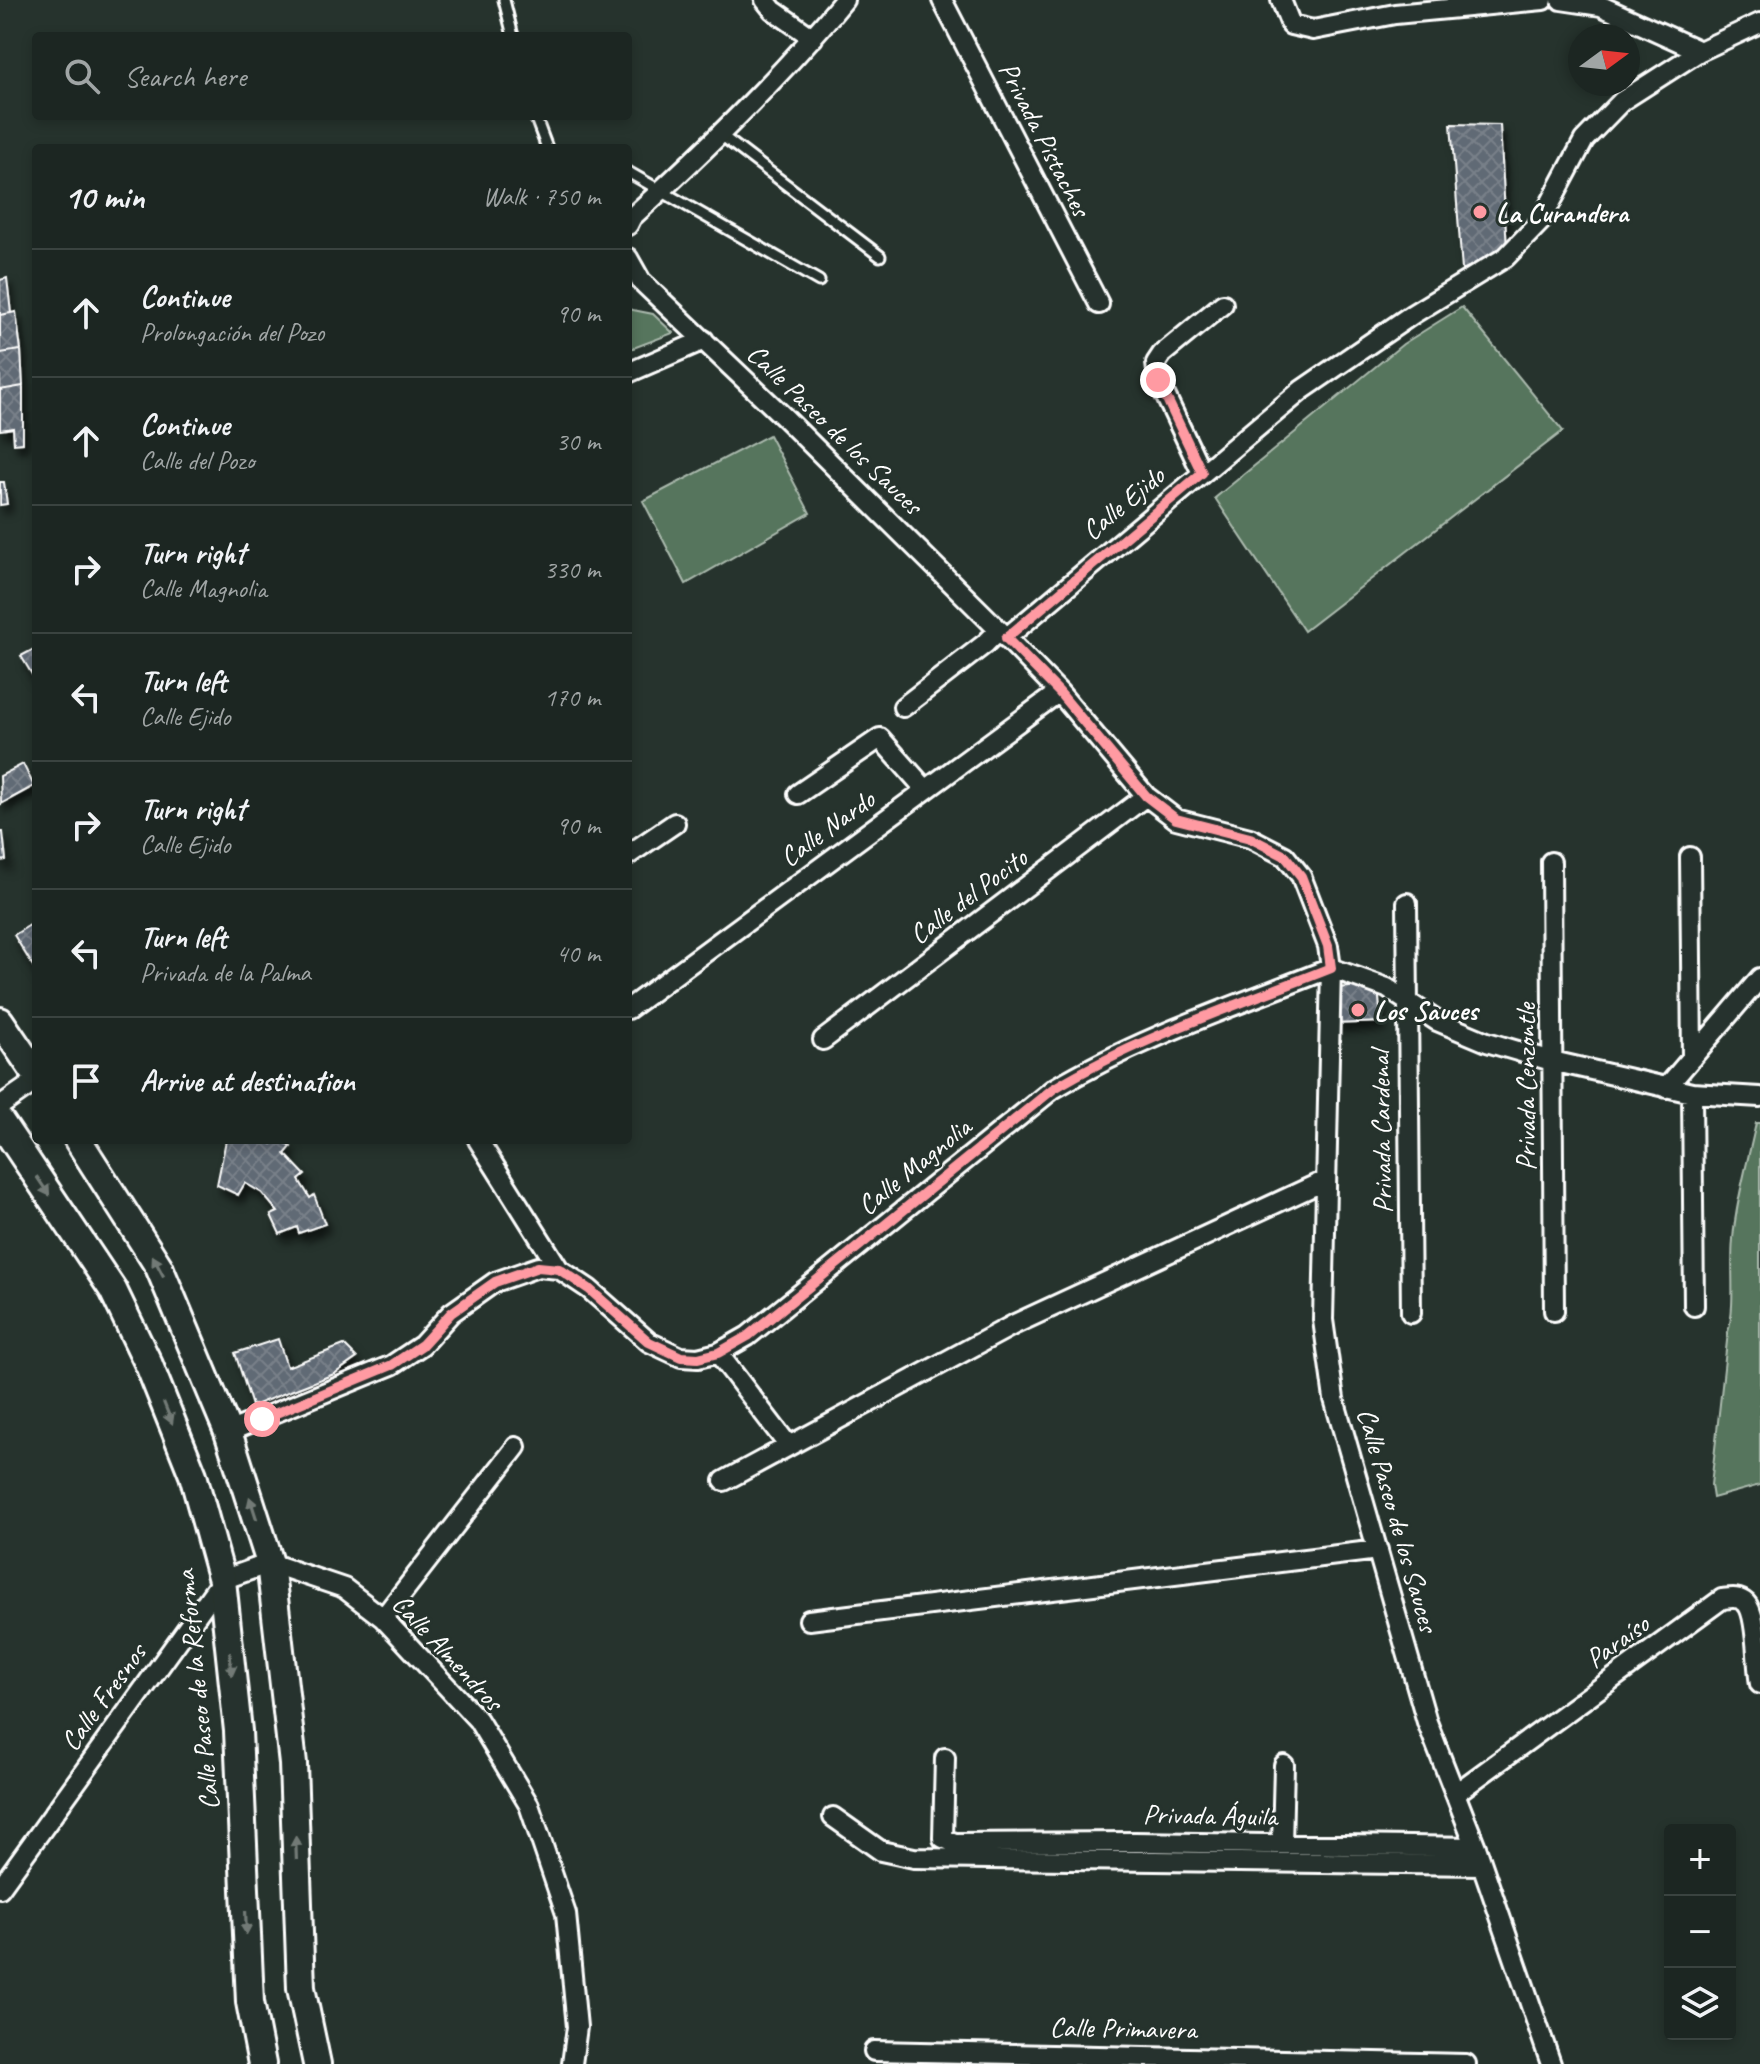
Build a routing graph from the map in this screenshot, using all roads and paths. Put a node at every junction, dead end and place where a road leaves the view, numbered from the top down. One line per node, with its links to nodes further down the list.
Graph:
1 (504, 0): 9 (lane)
2 (765, 0): 10 (street)
3 (942, 0): 21 (street, Privada Pistaches)
4 (1281, 0): 5 (street)
5 (1543, 0)
6 (1561, 0): 11 (street)
7 (839, 2): 10 (street)
8 (1760, 23): 11 (street, Calle Ejido)
9 (512, 32)
10 (813, 38): 13 (street)
11 (1700, 51): 25 (street, Calle Ejido)
12 (536, 120): 14 (lane)
13 (721, 135): 16 (street); 18 (lane)
14 (546, 144)
15 (632, 174): 16 (lane)
16 (660, 192): 17 (street); 20 (lane)
17 (632, 217)
18 (880, 256)
19 (632, 265): 23 (street, Calle Paseo de los Sauces)
20 (819, 281)
21 (1099, 304)
22 (1223, 304): 25 (street)
23 (704, 340): 24 (street); 26 (street, Calle Paseo de los Sauces)
24 (632, 371)
25 (1202, 473): 26 (street, Calle Ejido)
26 (1003, 634): 27 (street); 28 (street, Calle Ejido)
27 (1059, 692): 29 (street, Calle Nardo); 31 (street)
28 (903, 707)
29 (926, 790): 30 (street); 40 (street, Calle Nardo)
30 (798, 794)
31 (1146, 796): 37 (street); 42 (street, Calle del Pocito)
32 (675, 823): 33 (street)
33 (632, 852)
34 (1690, 857): 43 (street)
35 (1551, 862): 44 (street, Privada Cenzontle)
36 (1407, 903): 39 (street, Privada Cardenal)
37 (1331, 968): 39 (street); 54 (street, Calle Paseo de los Sauces); 59 (street, Calle Magnolia)
38 (1760, 978): 43 (street)
39 (1408, 1001): 44 (street); 58 (street, Privada Cardenal)
40 (632, 1006)
41 (0, 1021): 45 (main road)
42 (823, 1040)
43 (1692, 1058): 47 (street)
44 (1552, 1061): 47 (street); 57 (street, Privada Cenzontle)
45 (32, 1068)
46 (32, 1084): 50 (street)
47 (1666, 1088): 48 (street)
48 (1692, 1093): 49 (street); 56 (street)
49 (1760, 1097)
50 (0, 1106)
51 (0, 1121): 66 (main road, Calle Paseo de la Reforma, one-way to 66)
52 (81, 1144): 60 (main road, one-way to 52)
53 (481, 1144): 55 (street)
54 (1326, 1180): 61 (street); 64 (street, Calle Paseo de los Sauces)
55 (559, 1269): 59 (street, Calle Magnolia); 60 (street)
56 (1694, 1306)
57 (1554, 1311)
58 (1411, 1313)
59 (718, 1353): 61 (street)
60 (228, 1432): 65 (main road, one-way to 60)
61 (788, 1445): 63 (street)
62 (516, 1447): 67 (street)
63 (724, 1481)
64 (1378, 1550): 68 (street); 72 (street, Calle Paseo de los Sauces)
65 (270, 1563): 66 (street); 67 (street, Calle Almendros); 79 (main road, one-way to 65)
66 (222, 1580): 76 (street, Calle Fresnos); 78 (main road, Calle Paseo de la Reforma, one-way to 78)
67 (383, 1618): 80 (street, Calle Almendros)
68 (809, 1620)
69 (1759, 1675): 72 (street, Paraíso)
70 (945, 1758): 74 (street, Privada Águila)
71 (1284, 1765): 74 (street)
72 (1456, 1793): 75 (street, Calle Paseo de los Sauces)
73 (833, 1817): 75 (street)
74 (1282, 1844): 75 (street, Privada Águila)
75 (1479, 1856): 82 (street, Calle Paseo de los Sauces)
76 (0, 1888)
77 (874, 2051): 81 (street, Calle Primavera)
78 (262, 2064)
79 (317, 2064)
80 (572, 2064)
81 (1466, 2064)
82 (1551, 2064)

